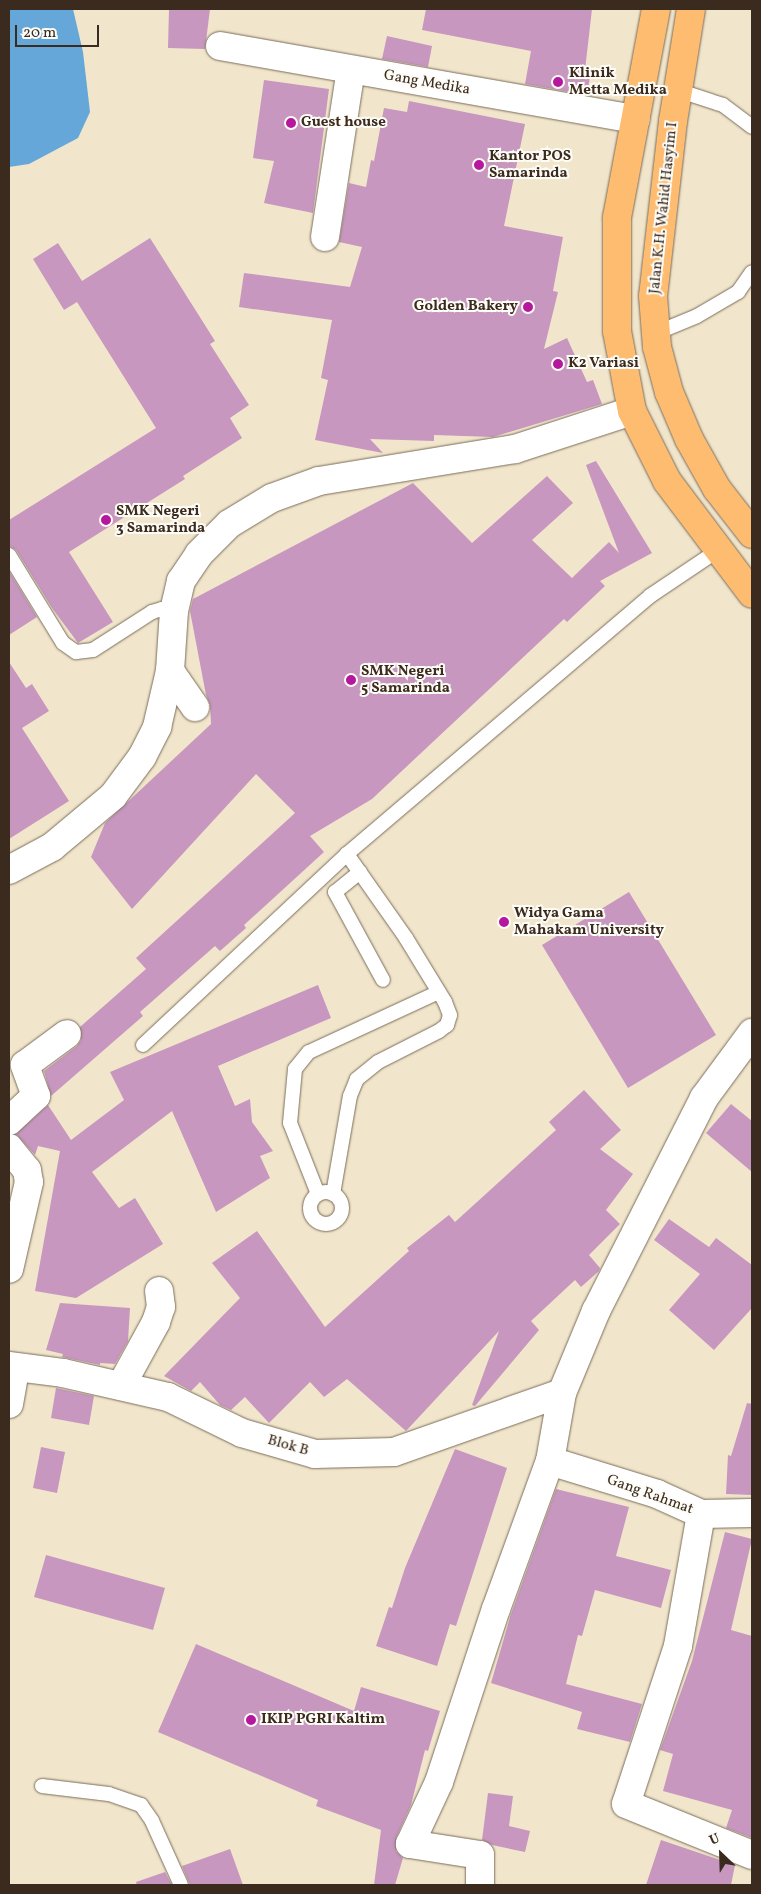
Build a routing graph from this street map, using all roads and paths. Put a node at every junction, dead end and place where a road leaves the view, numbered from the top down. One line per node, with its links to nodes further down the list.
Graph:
1 (656, 9): 6 (main road)
2 (692, 9): 5 (main road, Jalan K.H. Wahid Hasyim I)
3 (220, 46): 4 (street, Gang Medika)
4 (350, 70): 6 (street, Gang Medika); 8 (street)
5 (677, 90): 7 (lane); 10 (main road, Jalan K.H. Wahid Hasyim I)
6 (636, 118): 11 (main road)
7 (752, 127)
8 (325, 236)
9 (752, 272): 10 (lane)
10 (656, 333): 12 (main road, Jalan K.H. Wahid Hasyim I)
11 (632, 411): 13 (main road); 16 (street)
12 (751, 532): 13 (main road)
13 (716, 551): 15 (main road); 19 (lane)
14 (9, 555): 16 (lane)
15 (752, 594)
16 (174, 611): 17 (street)
17 (170, 672): 18 (street); 20 (street)
18 (195, 707)
19 (347, 854): 21 (lane); 26 (lane)
20 (9, 870)
21 (360, 872): 22 (lane); 23 (lane)
22 (383, 980)
23 (439, 992): 29 (lane); 30 (lane)
24 (752, 1033): 35 (street)
25 (67, 1034): 27 (street)
26 (143, 1045)
27 (9, 1121)
28 (9, 1148): 31 (street)
29 (318, 1194): 30 (lane); 30 (lane)
30 (333, 1194)
31 (9, 1269)
32 (159, 1291): 34 (street)
33 (12, 1368): 34 (street, Blok B); 36 (street, Blok B)
34 (121, 1386): 35 (street, Blok B)
35 (562, 1393): 37 (street)
36 (9, 1404)
37 (550, 1461): 39 (street, Gang Rahmat); 43 (street)
38 (752, 1513): 39 (street, Gang Rahmat)
39 (701, 1514): 41 (street)
40 (42, 1786): 42 (lane)
41 (752, 1855)
42 (181, 1885)
43 (480, 1885)

